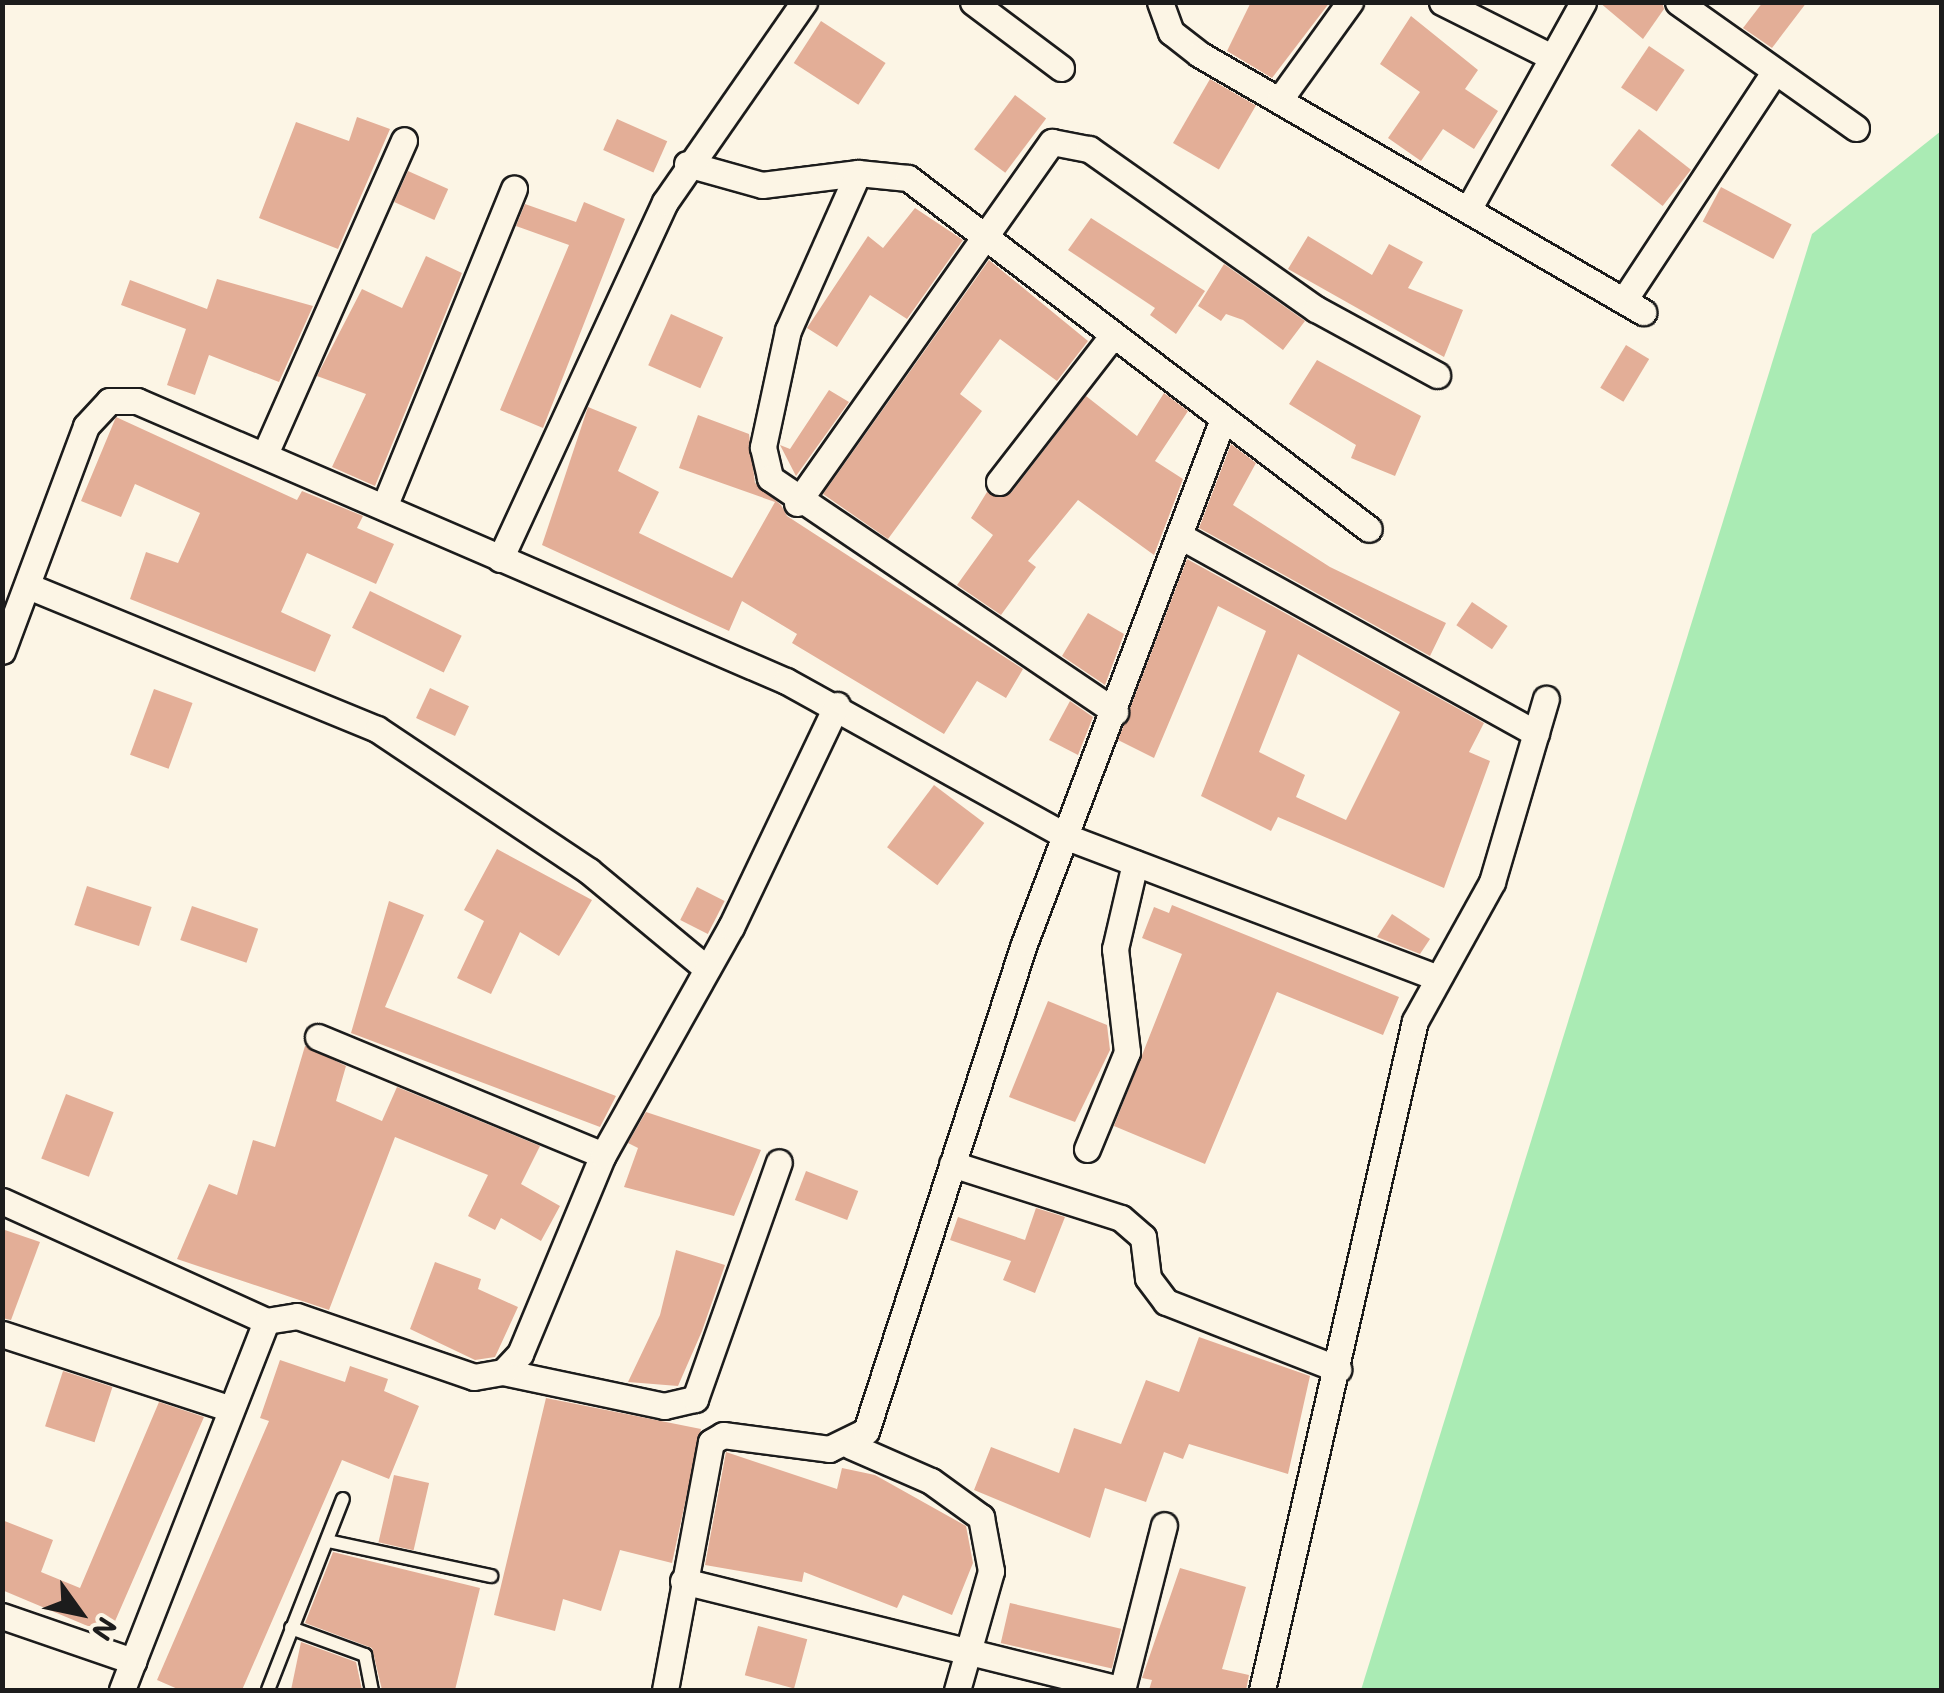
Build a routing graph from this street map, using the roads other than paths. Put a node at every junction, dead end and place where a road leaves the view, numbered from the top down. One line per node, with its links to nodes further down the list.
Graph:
1 (804, 2): 14 (street)
2 (974, 2): 9 (street)
3 (1160, 2): 11 (street)
4 (1350, 2): 11 (street)
5 (1442, 2): 8 (street)
6 (1583, 2): 8 (street)
7 (1678, 2): 10 (street)
8 (1552, 58): 17 (street)
9 (1060, 68)
10 (1775, 71): 12 (street); 17 (street)
11 (1280, 99): 17 (street)
12 (1856, 128)
13 (404, 140): 22 (street)
14 (687, 164): 15 (street); 28 (street)
15 (858, 173): 18 (street); 24 (street)
16 (514, 188): 25 (street)
17 (1469, 208)
18 (986, 236): 19 (street); 20 (street); 24 (street)
19 (1110, 340): 21 (street); 23 (street)
20 (1437, 375)
21 (1221, 424): 26 (street); 27 (street)
22 (265, 454): 25 (street); 29 (street)
23 (1000, 482)
24 (798, 503): 33 (street)
25 (384, 507): 28 (street)
26 (1369, 529)
27 (1180, 536): 33 (street); 34 (street)
28 (500, 558): 32 (street)
29 (28, 586): 30 (street); 37 (street)
30 (4, 642)
31 (1546, 700): 34 (street)
32 (837, 705): 35 (street); 37 (street)
33 (1115, 712): 35 (street)
34 (1536, 734): 38 (street)
35 (1067, 837): 36 (street); 43 (street)
36 (1136, 863): 38 (street); 40 (street)
37 (707, 970): 41 (street)
38 (1433, 976): 47 (street)
39 (318, 1037): 41 (street)
40 (1088, 1149)
41 (603, 1155): 48 (street)
42 (779, 1162): 48 (street)
43 (952, 1164): 47 (street); 50 (street)
44 (2, 1201): 45 (street)
45 (266, 1322): 48 (street); 49 (street)
46 (2, 1334): 49 (street)
47 (1338, 1369): 66 (street)
48 (503, 1372)
49 (226, 1407): 59 (street)
50 (850, 1446): 55 (street); 58 (street)
51 (343, 1499): 53 (lane)
52 (1164, 1525): 65 (street)
53 (328, 1541): 54 (lane); 57 (lane)
54 (491, 1576)
55 (683, 1581): 58 (street); 63 (street)
56 (2, 1616): 59 (street)
57 (291, 1628): 61 (lane); 62 (lane)
58 (970, 1650): 64 (street); 65 (street)
59 (133, 1661): 60 (street)
60 (122, 1690)
61 (268, 1690)
62 (372, 1690)
63 (666, 1690)
64 (957, 1690)
65 (1122, 1690)
66 (1262, 1690)

